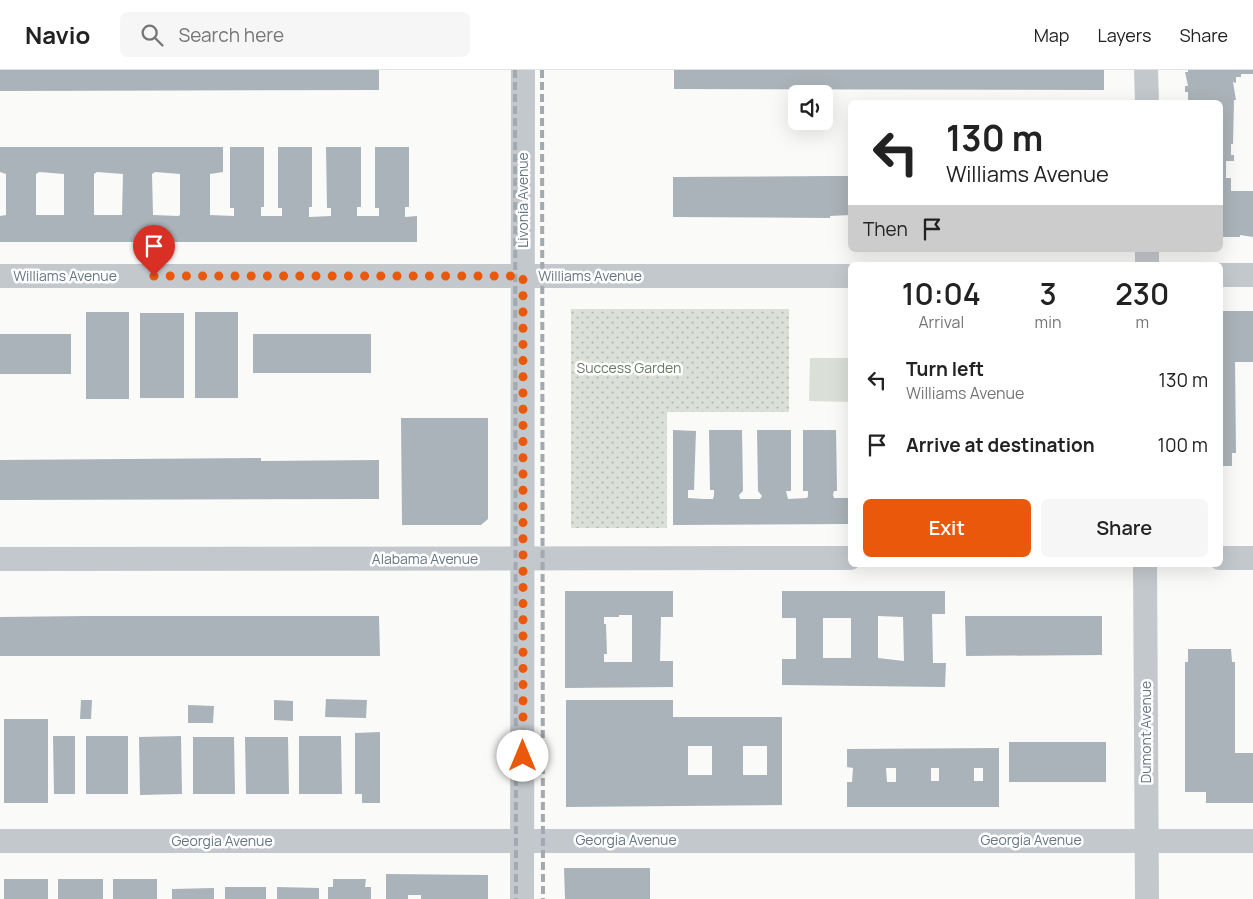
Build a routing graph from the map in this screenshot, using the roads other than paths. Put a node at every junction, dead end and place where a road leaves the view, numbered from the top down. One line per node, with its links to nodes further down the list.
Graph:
1 (523, 70): 7 (street, Livonia Avenue)
2 (1146, 70): 3 (street)
3 (1147, 100)
4 (1223, 275): 5 (street)
5 (1253, 275)
6 (0, 276): 7 (street, Williams Avenue)
7 (523, 276): 8 (street, Williams Avenue); 9 (street, Livonia Avenue)
8 (848, 276)
9 (523, 558): 10 (street, Alabama Avenue); 13 (street, Alabama Avenue); 15 (street, Livonia Avenue)
10 (848, 558)
11 (1223, 558): 12 (street)
12 (1253, 558)
13 (0, 559)
14 (1145, 567): 16 (street, Dumont Avenue)
15 (523, 840): 16 (street, Georgia Avenue); 17 (street, Georgia Avenue); 19 (street, Livonia Avenue)
16 (1147, 840): 18 (street, Georgia Avenue); 20 (street, Dumont Avenue)
17 (0, 841)
18 (1253, 841)
19 (522, 899)
20 (1147, 899)

